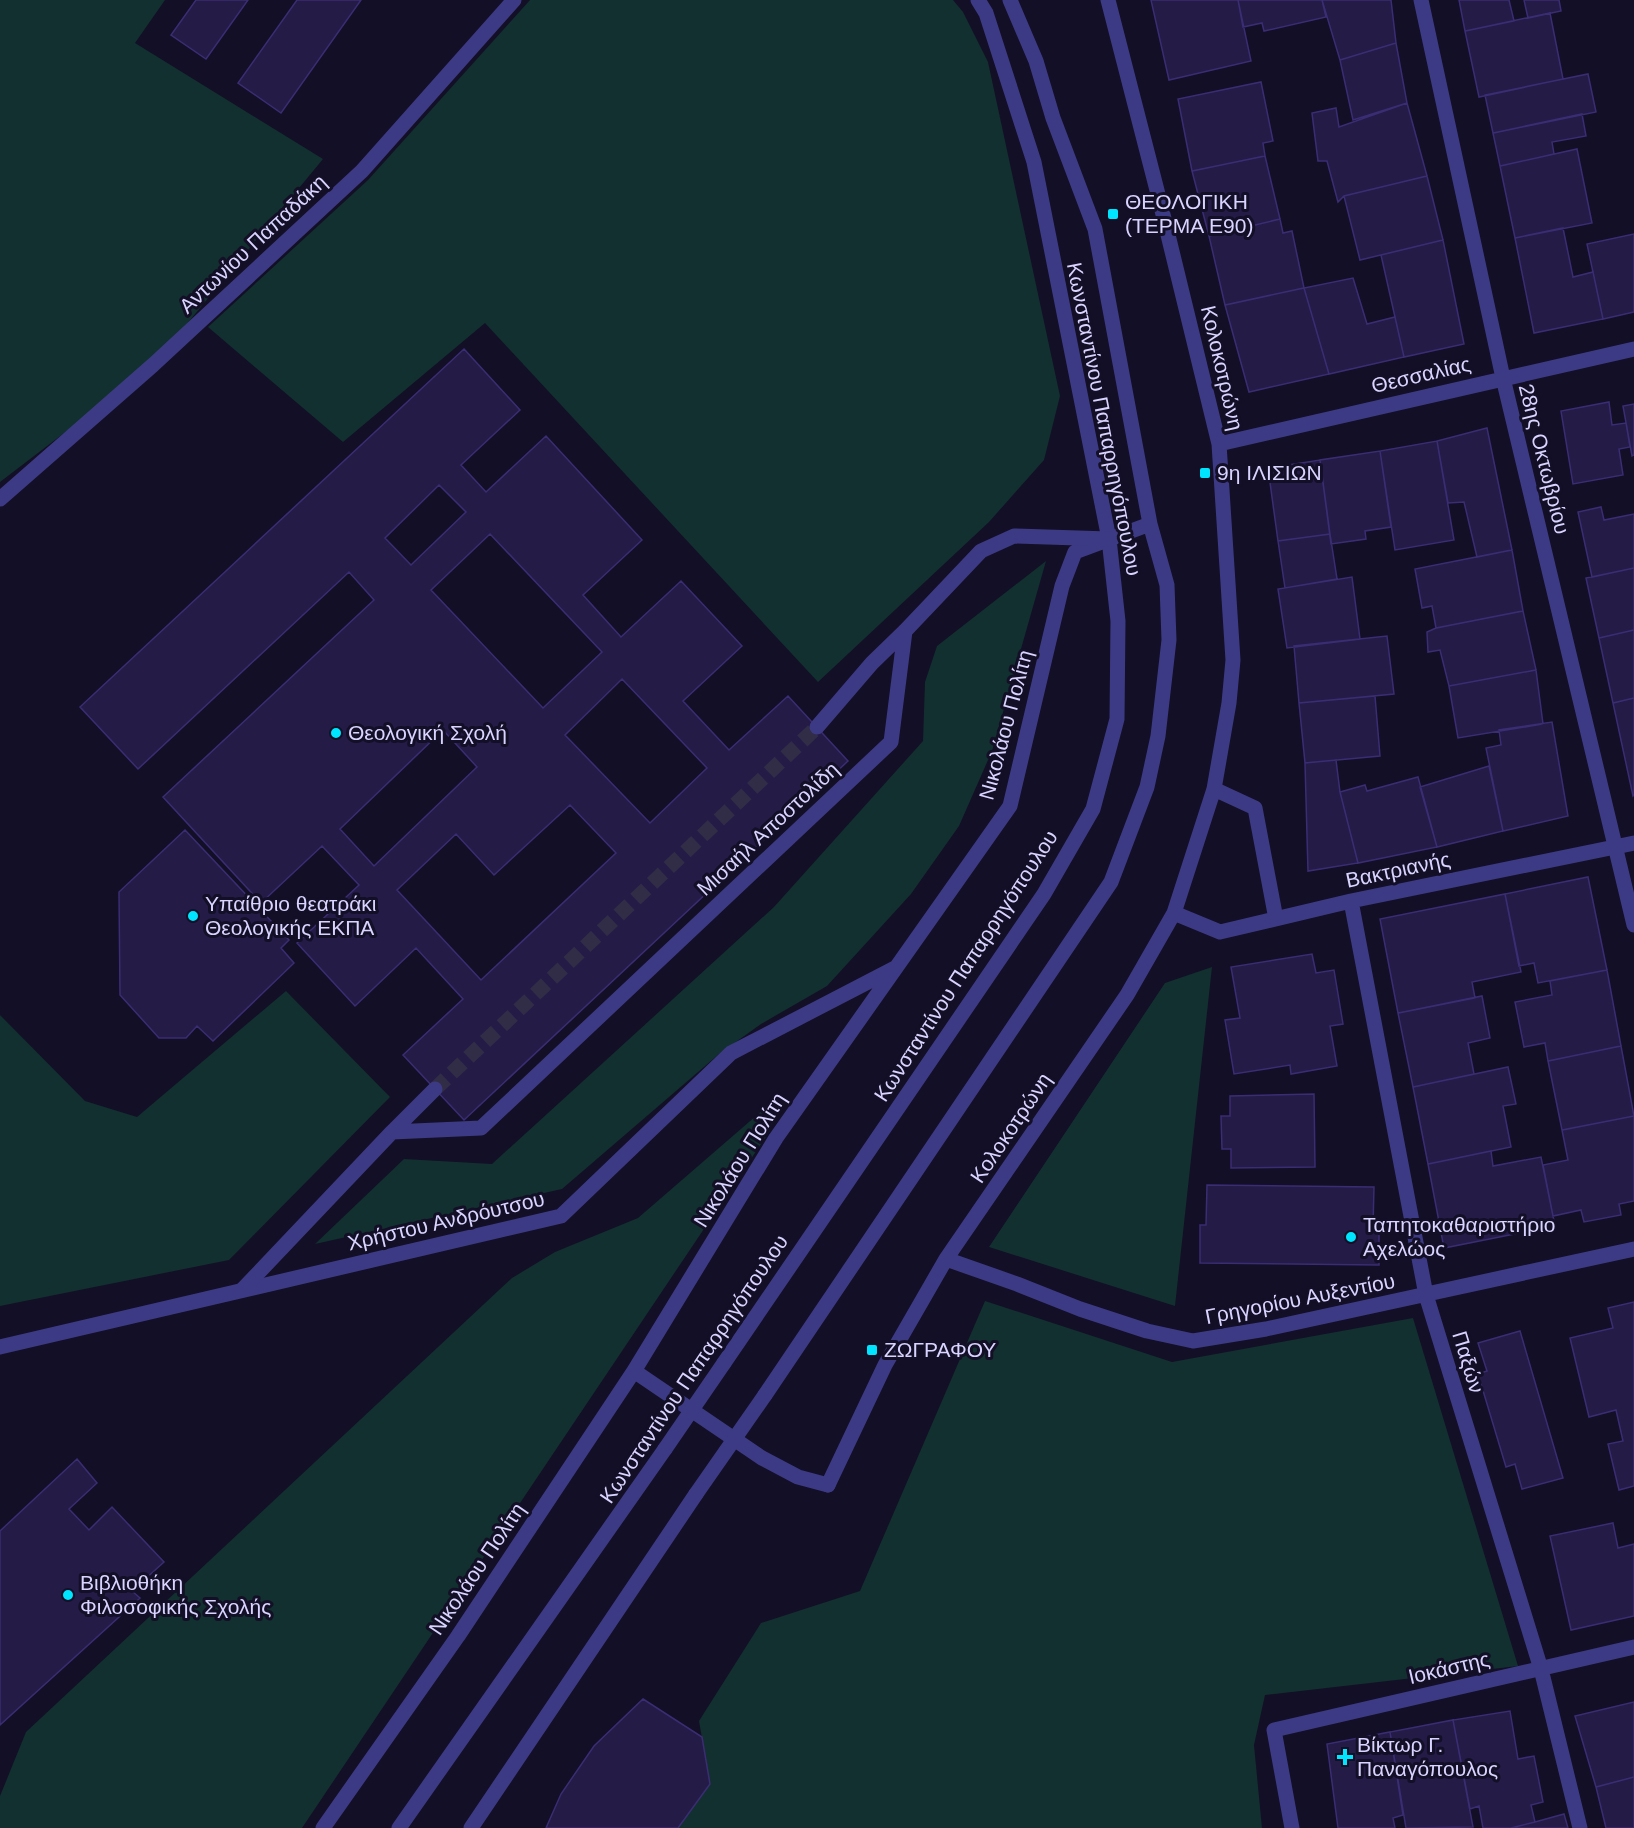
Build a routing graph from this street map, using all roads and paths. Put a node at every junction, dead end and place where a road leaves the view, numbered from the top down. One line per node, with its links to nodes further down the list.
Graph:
1 (514, 0): 9 (street, Αντωνίου Παπαδάκη)
2 (978, 0): 11 (street, Κωνσταντίνου Παπαρρηγόπουλου)
3 (1010, 0): 10 (street, Κωνσταντίνου Παπαρρηγόπουλου)
4 (1108, 0): 8 (street, Κολοκοτρώνη)
5 (1421, 0): 7 (street, 28ης Οκτωβρίου)
6 (1634, 349): 7 (street, Θεσσαλίας)
7 (1503, 378): 8 (street, Θεσσαλίας); 16 (street, 28ης Οκτωβρίου)
8 (1219, 444): 14 (street, Κολοκοτρώνη)
9 (0, 499)
10 (1150, 524): 11 (street, Νικολάου Πολίτη); 34 (street, Κωνσταντίνου Παπαρρηγόπουλου, bridge)
11 (1109, 539): 12 (street); 21 (street, Νικολάου Πολίτη); 33 (street, Κωνσταντίνου Παπαρρηγόπουλου, bridge)
12 (905, 631): 13 (street); 23 (street, Μισαήλ Αποστολίδη)
13 (817, 727)
14 (1214, 789): 18 (street, Κολοκοτρώνη); 19 (street)
15 (1634, 843): 16 (street, Βακτριανής)
16 (1616, 847): 17 (street, Βακτριανής); 20 (street, 28ης Οκτωβρίου)
17 (1351, 901): 19 (street, Βακτριανής); 27 (street, Παξών)
18 (1174, 913): 19 (street, Βακτριανής); 25 (street, Κολοκοτρώνη)
19 (1276, 919)
20 (1634, 925)
21 (897, 967): 26 (street, Χρήστου Ανδρόυτσου); 29 (street, Νικολάου Πολίτη)
22 (435, 1089): 23 (street)
23 (392, 1131): 26 (street)
24 (1634, 1249): 27 (street, Γρηγορίου Αυξεντίου)
25 (946, 1259): 27 (street, Γρηγορίου Αυξεντίου); 29 (street, Κολοκοτρώνη)
26 (243, 1289): 28 (street, Χρήστου Ανδρόυτσου)
27 (1426, 1295): 31 (street, Παξών)
28 (0, 1347)
29 (634, 1371): 32 (street, Νικολάου Πολίτη)
30 (1634, 1647): 31 (street, Ιοκάστης)
31 (1541, 1669): 35 (street, Ιοκάστης); 36 (street, Παξών)
32 (323, 1828)
33 (399, 1828)
34 (471, 1828)
35 (1292, 1828)
36 (1580, 1828)

